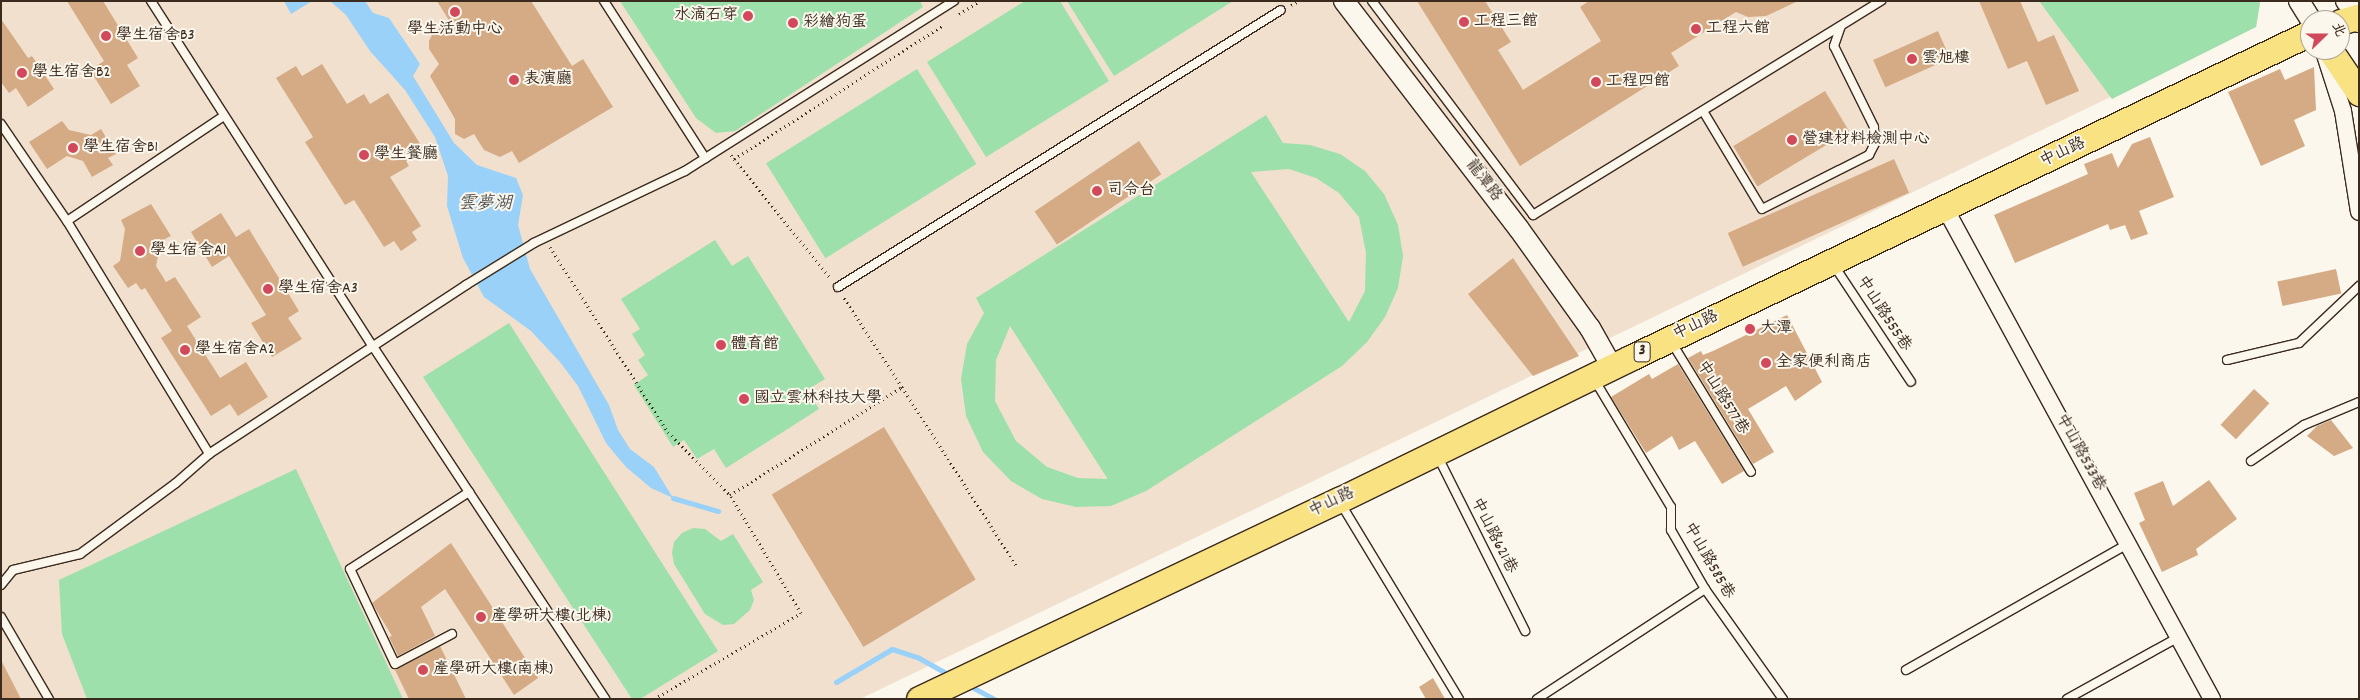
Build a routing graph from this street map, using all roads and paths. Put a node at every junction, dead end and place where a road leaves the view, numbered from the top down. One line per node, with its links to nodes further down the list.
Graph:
1 (151, 1): 17 (lane)
2 (604, 1): 20 (lane)
3 (954, 1): 19 (lane)
4 (980, 1): 9 (path)
5 (1344, 1): 32 (street, 龍潭路)
6 (1372, 1): 16 (lane)
7 (1881, 1): 11 (lane)
8 (1281, 10): 28 (lane)
9 (955, 17)
10 (947, 22): 21 (path)
11 (1841, 26): 16 (lane); 16 (lane)
12 (2300, 38): 22 (main road, 中山路 / 3)
13 (2327, 60): 23 (street)
14 (2337, 60): 15 (main road)
15 (2359, 93)
16 (1703, 111)
17 (224, 116): 24 (lane); 30 (lane)
18 (1, 124): 24 (lane)
19 (726, 146): 20 (lane); 21 (path)
20 (705, 158): 25 (lane)
21 (734, 159): 28 (path)
22 (1945, 208): 26 (main road, 中山路 / 3); 43 (street, 中山路533巷)
23 (2359, 212)
24 (68, 222): 36 (lane)
25 (545, 238): 30 (lane); 41 (path)
26 (1832, 262): 29 (main road, 中山路 / 3); 33 (lane, 中山路555巷)
27 (2359, 286): 31 (lane)
28 (838, 287): 34 (path)
29 (1669, 339): 32 (main road, 中山路 / 3); 39 (lane, 中山路577巷)
30 (372, 345): 36 (lane); 40 (lane)
31 (2227, 360)
32 (1602, 372): 37 (main road, 中山路 / 3); 46 (lane, 中山路585巷)
33 (1911, 382)
34 (902, 387): 41 (path); 44 (path)
35 (2359, 402): 38 (lane)
36 (209, 454): 45 (lane)
37 (1436, 454): 42 (main road, 中山路 / 3); 48 (lane, 中山路621巷)
38 (2251, 461)
39 (1752, 472)
40 (469, 492): 49 (lane); 54 (lane)
41 (730, 495): 55 (path)
42 (1339, 500): 52 (main road, 中山路 / 3); 56 (lane)
43 (2130, 543): 50 (street, 中山路533巷); 51 (lane)
44 (1017, 567)
45 (1, 585)
46 (1705, 589): 57 (lane); 58 (lane, 中山路585巷)
47 (1, 617): 53 (lane)
48 (1525, 631)
49 (452, 634)
50 (2179, 637): 59 (lane); 60 (street, 中山路533巷)
51 (1906, 670)
52 (926, 695)
53 (49, 699)
54 (605, 699)
55 (654, 699)
56 (1459, 699)
57 (1537, 699)
58 (1784, 699)
59 (2067, 699)
60 (2212, 699)

